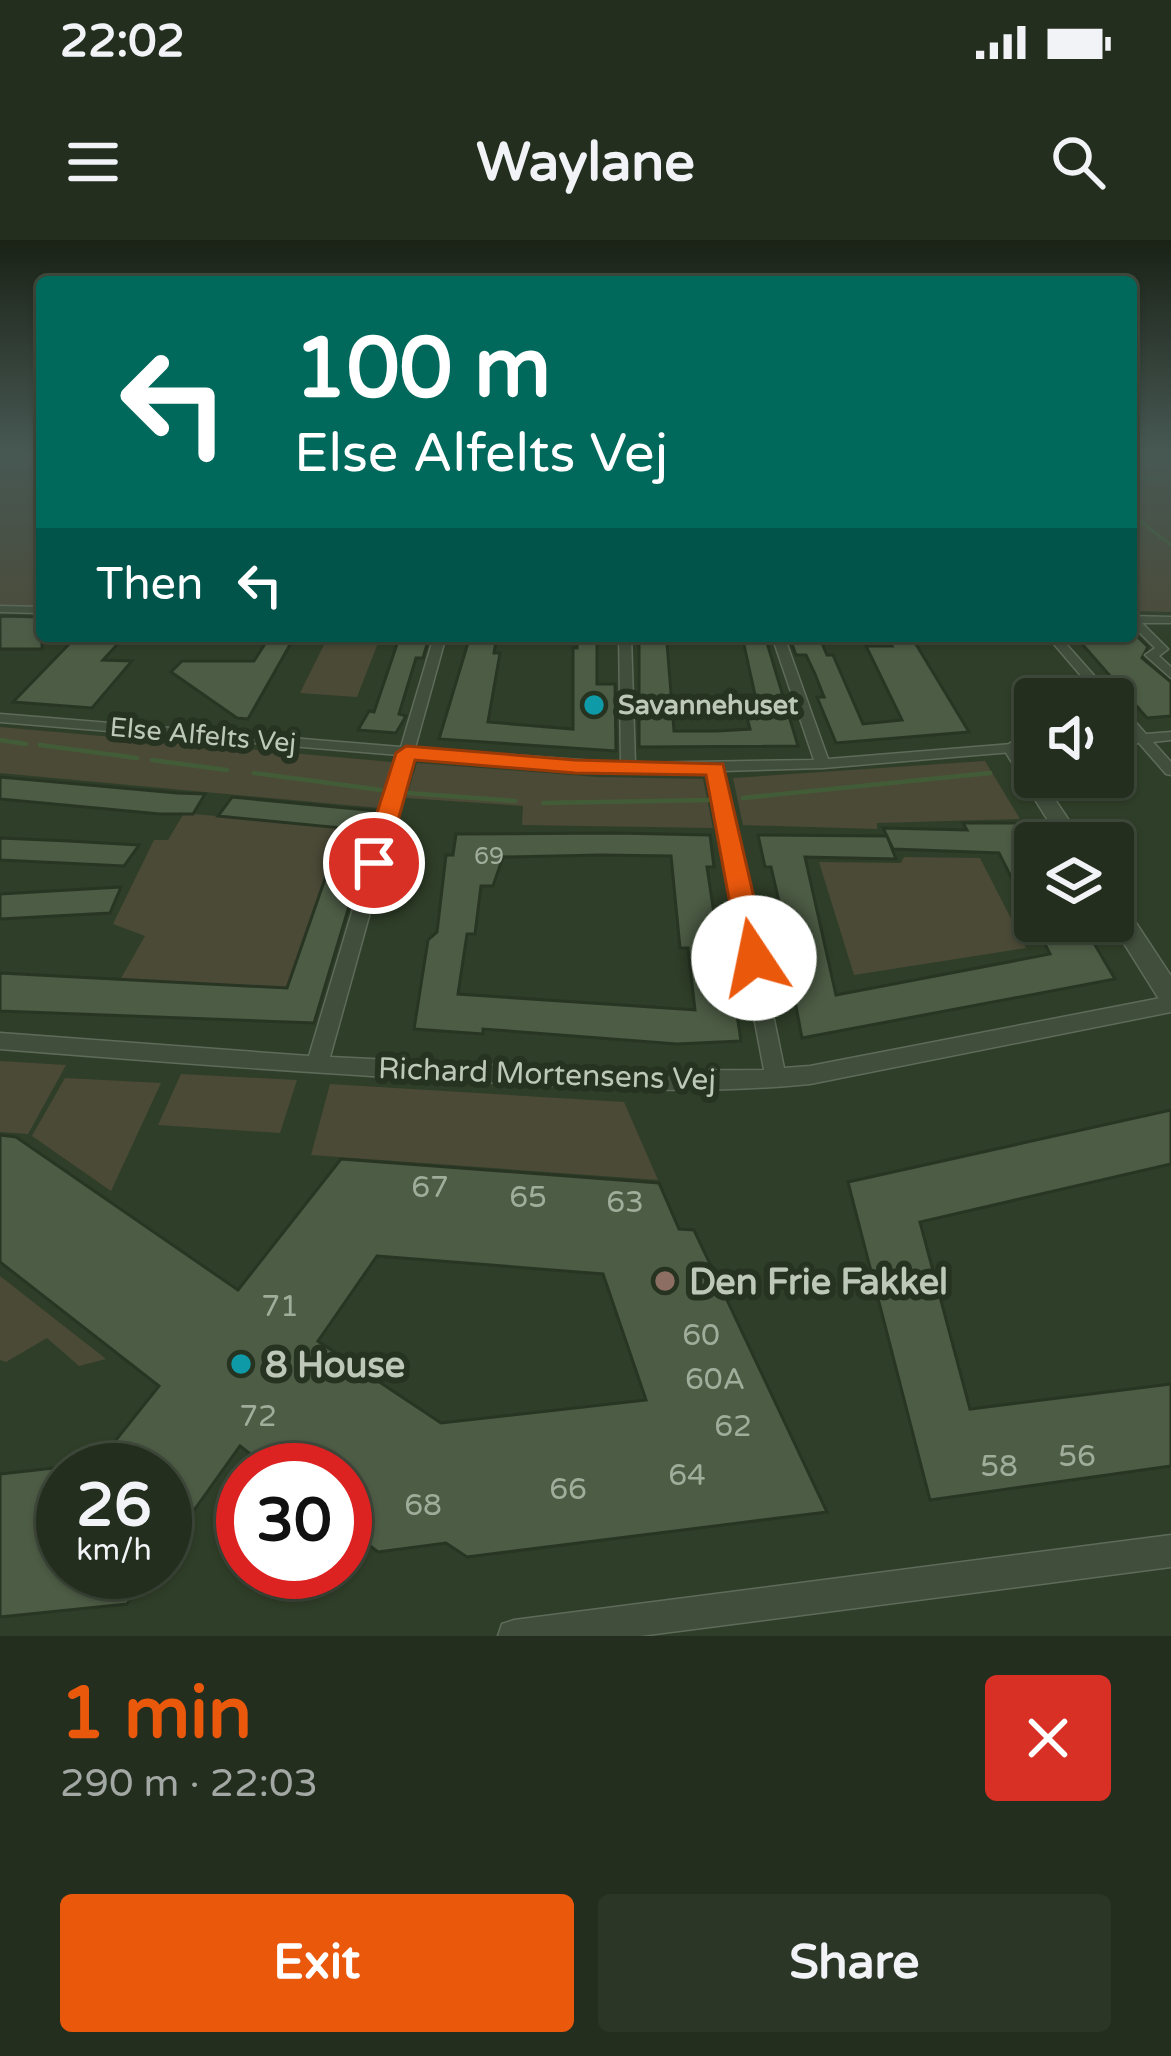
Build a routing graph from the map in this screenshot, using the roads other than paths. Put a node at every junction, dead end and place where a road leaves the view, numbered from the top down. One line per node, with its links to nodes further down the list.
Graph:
1 (0, 609): 2 (street)
2 (36, 610)
3 (1137, 619): 4 (street)
4 (1171, 620)
5 (1137, 625): 10 (street)
6 (438, 642): 18 (street)
7 (625, 642): 20 (street)
8 (780, 642): 19 (street)
9 (1059, 642): 11 (street)
10 (1171, 674)
11 (1090, 678)
12 (0, 718): 18 (street, Else Alfelts Vej)
13 (1134, 728): 15 (street)
14 (1171, 736): 15 (street)
15 (1143, 738): 16 (street); 22 (street)
16 (1134, 739)
17 (1012, 748): 19 (street, Else Alfelts Vej); 23 (street)
18 (406, 753): 20 (street, Else Alfelts Vej); 27 (street)
19 (823, 764): 21 (street, Else Alfelts Vej)
20 (628, 768): 21 (street, Else Alfelts Vej)
21 (716, 768): 28 (street)
22 (1171, 771)
23 (1060, 822)
24 (1134, 940): 25 (street)
25 (1171, 1001): 28 (street, Richard Mortensens Vej)
26 (0, 1041): 27 (street, Richard Mortensens Vej)
27 (317, 1065): 28 (street, Richard Mortensens Vej)
28 (776, 1078)
29 (1171, 1551): 30 (street)
30 (590, 1631): 31 (street)
31 (514, 1636)

